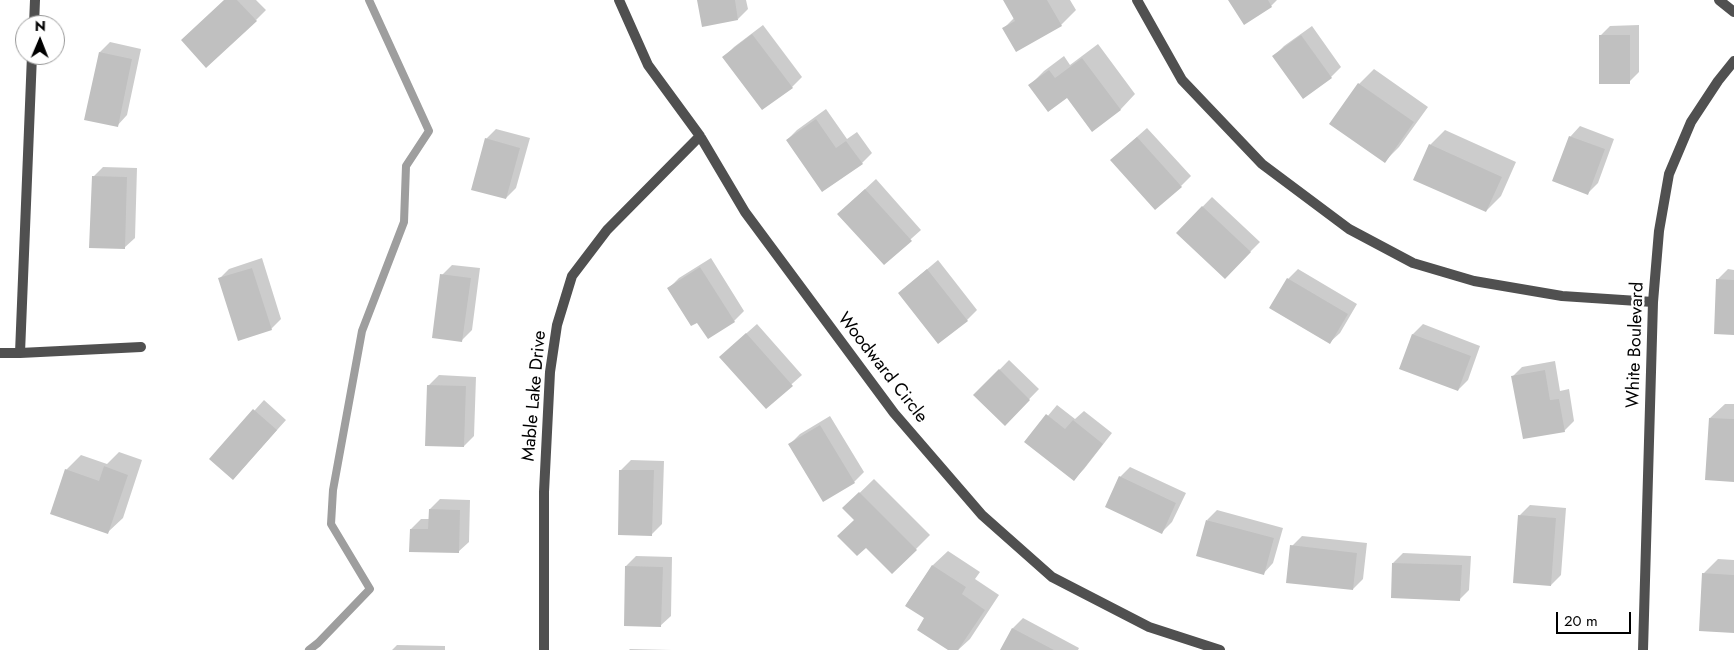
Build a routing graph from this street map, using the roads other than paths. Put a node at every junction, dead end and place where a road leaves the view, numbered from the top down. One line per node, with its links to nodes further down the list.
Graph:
1 (34, 0): 6 (street)
2 (619, 0): 9 (street, Woodward Circle)
3 (1137, 0): 10 (street)
4 (1719, 0): 5 (street)
5 (1734, 12)
6 (34, 15)
7 (1734, 61): 10 (street, White Boulevard)
8 (32, 65): 13 (street)
9 (700, 136): 14 (street, Mable Lake Drive); 15 (street, Woodward Circle)
10 (1653, 302): 16 (street, White Boulevard)
11 (141, 347): 13 (street)
12 (0, 353): 13 (street)
13 (20, 353)
14 (544, 650)
15 (1220, 650)
16 (1643, 650)

